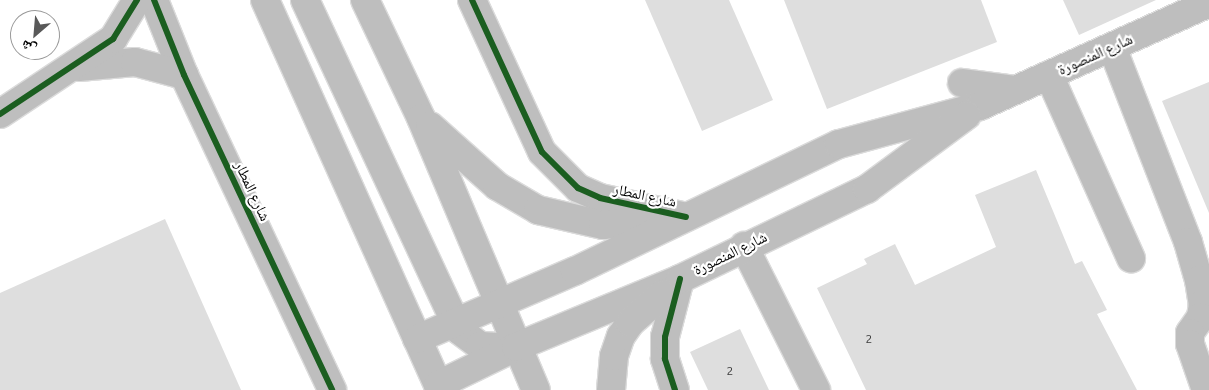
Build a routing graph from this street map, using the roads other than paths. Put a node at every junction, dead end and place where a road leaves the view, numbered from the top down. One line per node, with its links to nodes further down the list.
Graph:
1 (137, 0): 9 (main road)
2 (154, 0): 10 (main road, شارع المطار)
3 (264, 0): 24 (main road)
4 (305, 0): 23 (main road)
5 (365, 0): 16 (main road)
6 (472, 0): 17 (main road, شارع المطار)
7 (1209, 3): 8 (main road, شارع المنصورة)
8 (1112, 46): 11 (main road, شارع المنصورة); 18 (main road)
9 (75, 67): 10 (main road); 15 (main road)
10 (184, 75): 27 (main road, شارع المطار)
11 (1049, 75): 13 (main road, شارع المنصورة); 20 (main road)
12 (962, 83): 13 (main road)
13 (1015, 90): 14 (main road, شارع المنصورة)
14 (980, 106): 17 (main road, شارع المنصورة); 19 (main road, شارع المنصورة)
15 (0, 114)
16 (421, 118): 17 (main road); 22 (main road)
17 (686, 217): 22 (main road, شارع المنصورة)
18 (1199, 238): 32 (main road)
19 (744, 246): 21 (main road, شارع المنصورة); 31 (main road)
20 (1131, 258)
21 (680, 279): 25 (main road, شارع المنصورة); 29 (main road); 30 (main road)
22 (498, 304): 23 (main road, شارع المنصورة); 25 (main road)
23 (455, 322): 24 (main road, شارع المنصورة); 25 (main road)
24 (417, 339): 26 (main road)
25 (516, 347): 26 (main road, شارع المنصورة); 28 (main road)
26 (439, 388)
27 (332, 390)
28 (536, 390)
29 (611, 390)
30 (675, 390)
31 (816, 390)
32 (1206, 390)

